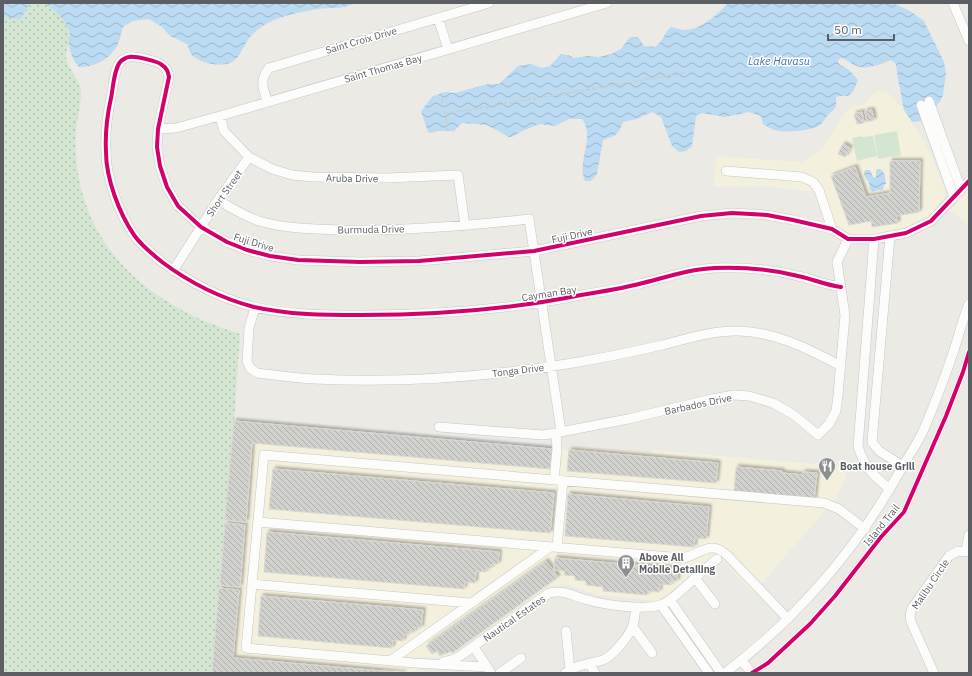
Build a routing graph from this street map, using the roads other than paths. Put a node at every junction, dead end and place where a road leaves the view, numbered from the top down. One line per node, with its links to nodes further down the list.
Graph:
1 (489, 3): 4 (street, Saint Croix Drive)
2 (608, 3): 6 (street, Saint Thomas Bay)
3 (953, 3): 5 (street)
4 (438, 18): 6 (street); 7 (street, Saint Croix Drive)
5 (969, 42)
6 (448, 49): 7 (street, Saint Thomas Bay)
7 (267, 101): 8 (street, Saint Thomas Bay)
8 (220, 116): 9 (street, Saint Thomas Bay); 10 (street, Aruba Drive)
9 (158, 129): 17 (street, Fuji Drive); 23 (street, Fuji Drive)
10 (249, 157): 15 (street, Short Street); 16 (street, Aruba Drive)
11 (726, 171): 18 (street)
12 (969, 181): 13 (street)
13 (961, 189): 14 (street); 14 (street)
14 (954, 197): 19 (street)
15 (218, 200): 16 (street, Burmuda Drive); 17 (street, Short Street)
16 (465, 226): 22 (street, Burmuda Drive)
17 (201, 227): 22 (street, Fuji Drive); 23 (street, Short Street)
18 (832, 229): 20 (street, Fuji Drive); 22 (street, Fuji Drive)
19 (890, 236): 21 (street); 32 (street)
20 (848, 239): 21 (street); 24 (street, Barbados Drive)
21 (874, 239): 34 (street)
22 (534, 251): 25 (street)
23 (173, 270): 27 (street, Fuji Drive)
24 (841, 287): 25 (street, Cayman Bay); 29 (street, Barbados Drive)
25 (542, 303): 27 (street, Cayman Bay); 28 (street)
26 (969, 304): 32 (street)
27 (255, 307): 28 (street, Tonga Drive)
28 (551, 366): 29 (street, Tonga Drive); 31 (street)
29 (841, 366): 31 (street, Barbados Drive)
30 (439, 427): 31 (street, Barbados Drive)
31 (558, 432): 33 (street)
32 (903, 466): 34 (street)
33 (558, 480): 35 (street); 36 (street); 38 (street)
34 (890, 489): 36 (street)
35 (258, 522): 38 (street); 42 (street)
36 (865, 529): 47 (street)
37 (969, 535): 39 (street, Malibu Circle)
38 (553, 547): 44 (street); 47 (street)
39 (967, 551): 67 (street, Malibu Circle)
40 (717, 559): 41 (street)
41 (695, 578): 43 (street); 45 (street)
42 (252, 584): 44 (street); 56 (street, Nautical Estates)
43 (665, 602): 46 (street, Nautical Estates); 50 (street); 52 (street)
44 (470, 604): 56 (street)
45 (715, 604)
46 (636, 607): 48 (street); 51 (street, Nautical Estates)
47 (788, 619): 55 (street)
48 (633, 627): 53 (street); 57 (street)
49 (566, 631): 60 (street)
50 (702, 645): 52 (street); 64 (street)
51 (474, 646): 58 (street, Nautical Estates); 59 (street, Nautical Estates)
52 (694, 651): 63 (street)
53 (652, 653)
54 (521, 658): 61 (street)
55 (741, 660): 65 (street); 66 (street)
56 (390, 661): 58 (street, Nautical Estates)
57 (589, 663): 60 (street); 62 (street)
58 (433, 664): 59 (street, Nautical Estates)
59 (489, 670)
60 (568, 671)
61 (500, 673)
62 (595, 673)
63 (709, 673)
64 (721, 673)
65 (725, 673)
66 (752, 673)
67 (934, 673)

